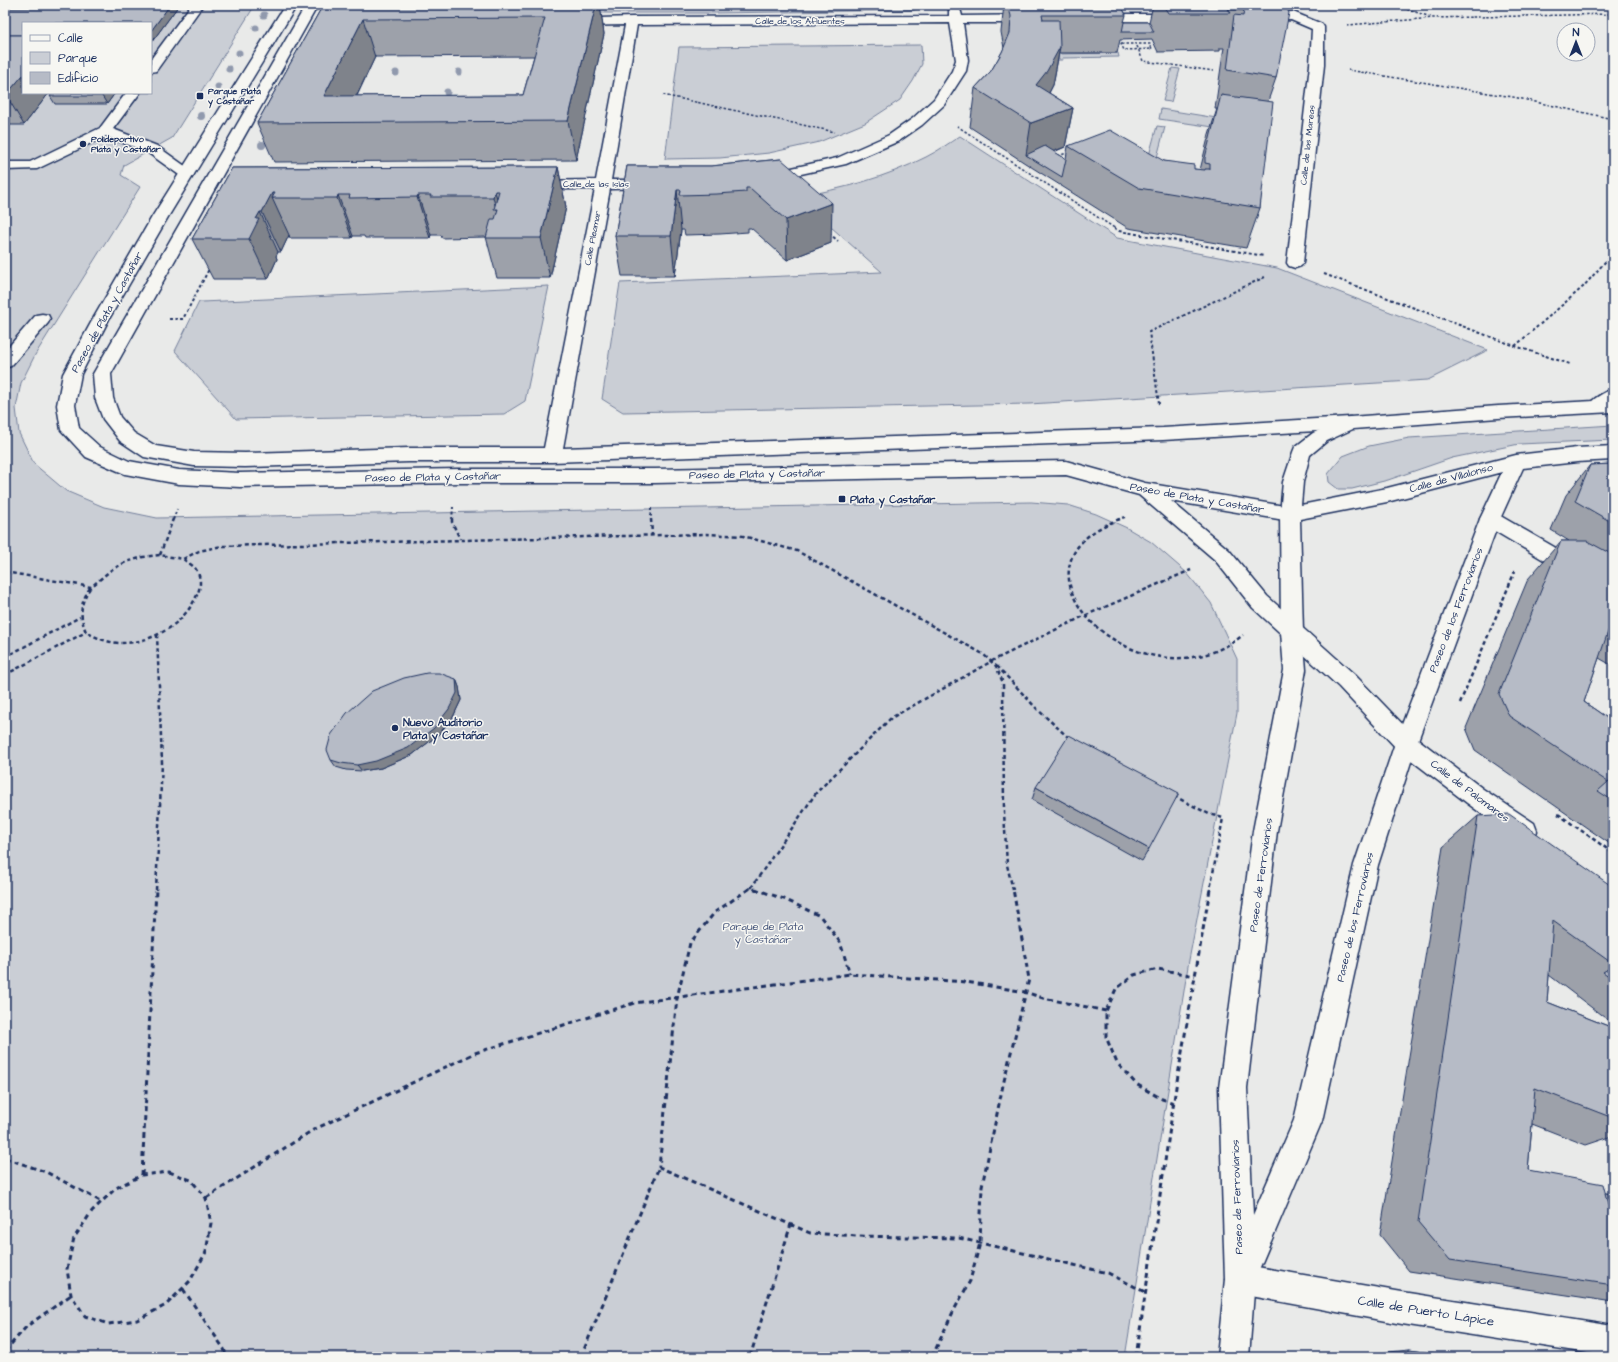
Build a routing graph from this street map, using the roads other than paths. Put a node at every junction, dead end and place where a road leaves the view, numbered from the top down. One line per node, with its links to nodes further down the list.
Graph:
1 (197, 5): 14 (street)
2 (291, 5): 12 (street, Paseo de Plata y Castañar)
3 (312, 5): 13 (street, Paseo de Plata y Castañar)
4 (954, 5): 9 (street)
5 (1192, 17): 8 (street)
6 (1246, 17): 24 (street, Calle de las Mareas)
7 (1045, 19): 9 (street, Calle de los Afluentes)
8 (1083, 19)
9 (957, 20): 10 (street, Calle de los Afluentes); 18 (street)
10 (632, 21): 11 (street, Calle de los Afluentes); 20 (street, Calle Pleamar)
11 (560, 22)
12 (280, 23): 13 (street); 19 (street, Paseo de Plata y Castañar)
13 (309, 23): 23 (street, Paseo de Plata y Castañar)
14 (152, 67)
15 (132, 94): 16 (street)
16 (105, 131): 17 (street); 19 (street)
17 (5, 166)
18 (754, 179)
19 (182, 182): 23 (street); 33 (street, Paseo de Plata y Castañar)
20 (603, 184): 21 (street, Calle de las Islas); 22 (street, Calle de las Islas); 31 (street, Calle Pleamar)
21 (670, 184)
22 (514, 185)
23 (215, 188): 31 (street, Paseo de Plata y Castañar)
24 (1295, 263)
25 (42, 319): 26 (street)
26 (5, 362)
27 (1613, 395): 28 (street)
28 (1604, 406): 29 (street)
29 (1350, 423): 31 (street, Paseo de Plata y Castañar); 34 (street)
30 (1613, 453): 32 (street, Calle de Villalonso)
31 (552, 454)
32 (1516, 462): 34 (street, Calle de Villalonso); 35 (street, Paseo de los Ferroviarios)
33 (1145, 490): 34 (street, Paseo de Plata y Castañar); 37 (street)
34 (1290, 514): 37 (street)
35 (1490, 519): 36 (street); 38 (street, Paseo de los Ferroviarios)
36 (1613, 591)
37 (1292, 632): 38 (street); 40 (street, Paseo de Ferroviarios)
38 (1406, 743): 39 (street, Calle de Palomares); 40 (street, Paseo de los Ferroviarios)
39 (1544, 845)
40 (1240, 1279): 41 (street, Calle de Puerto Lápice); 42 (street, Paseo de los Ferroviarios)
41 (1613, 1340)
42 (1232, 1357)

